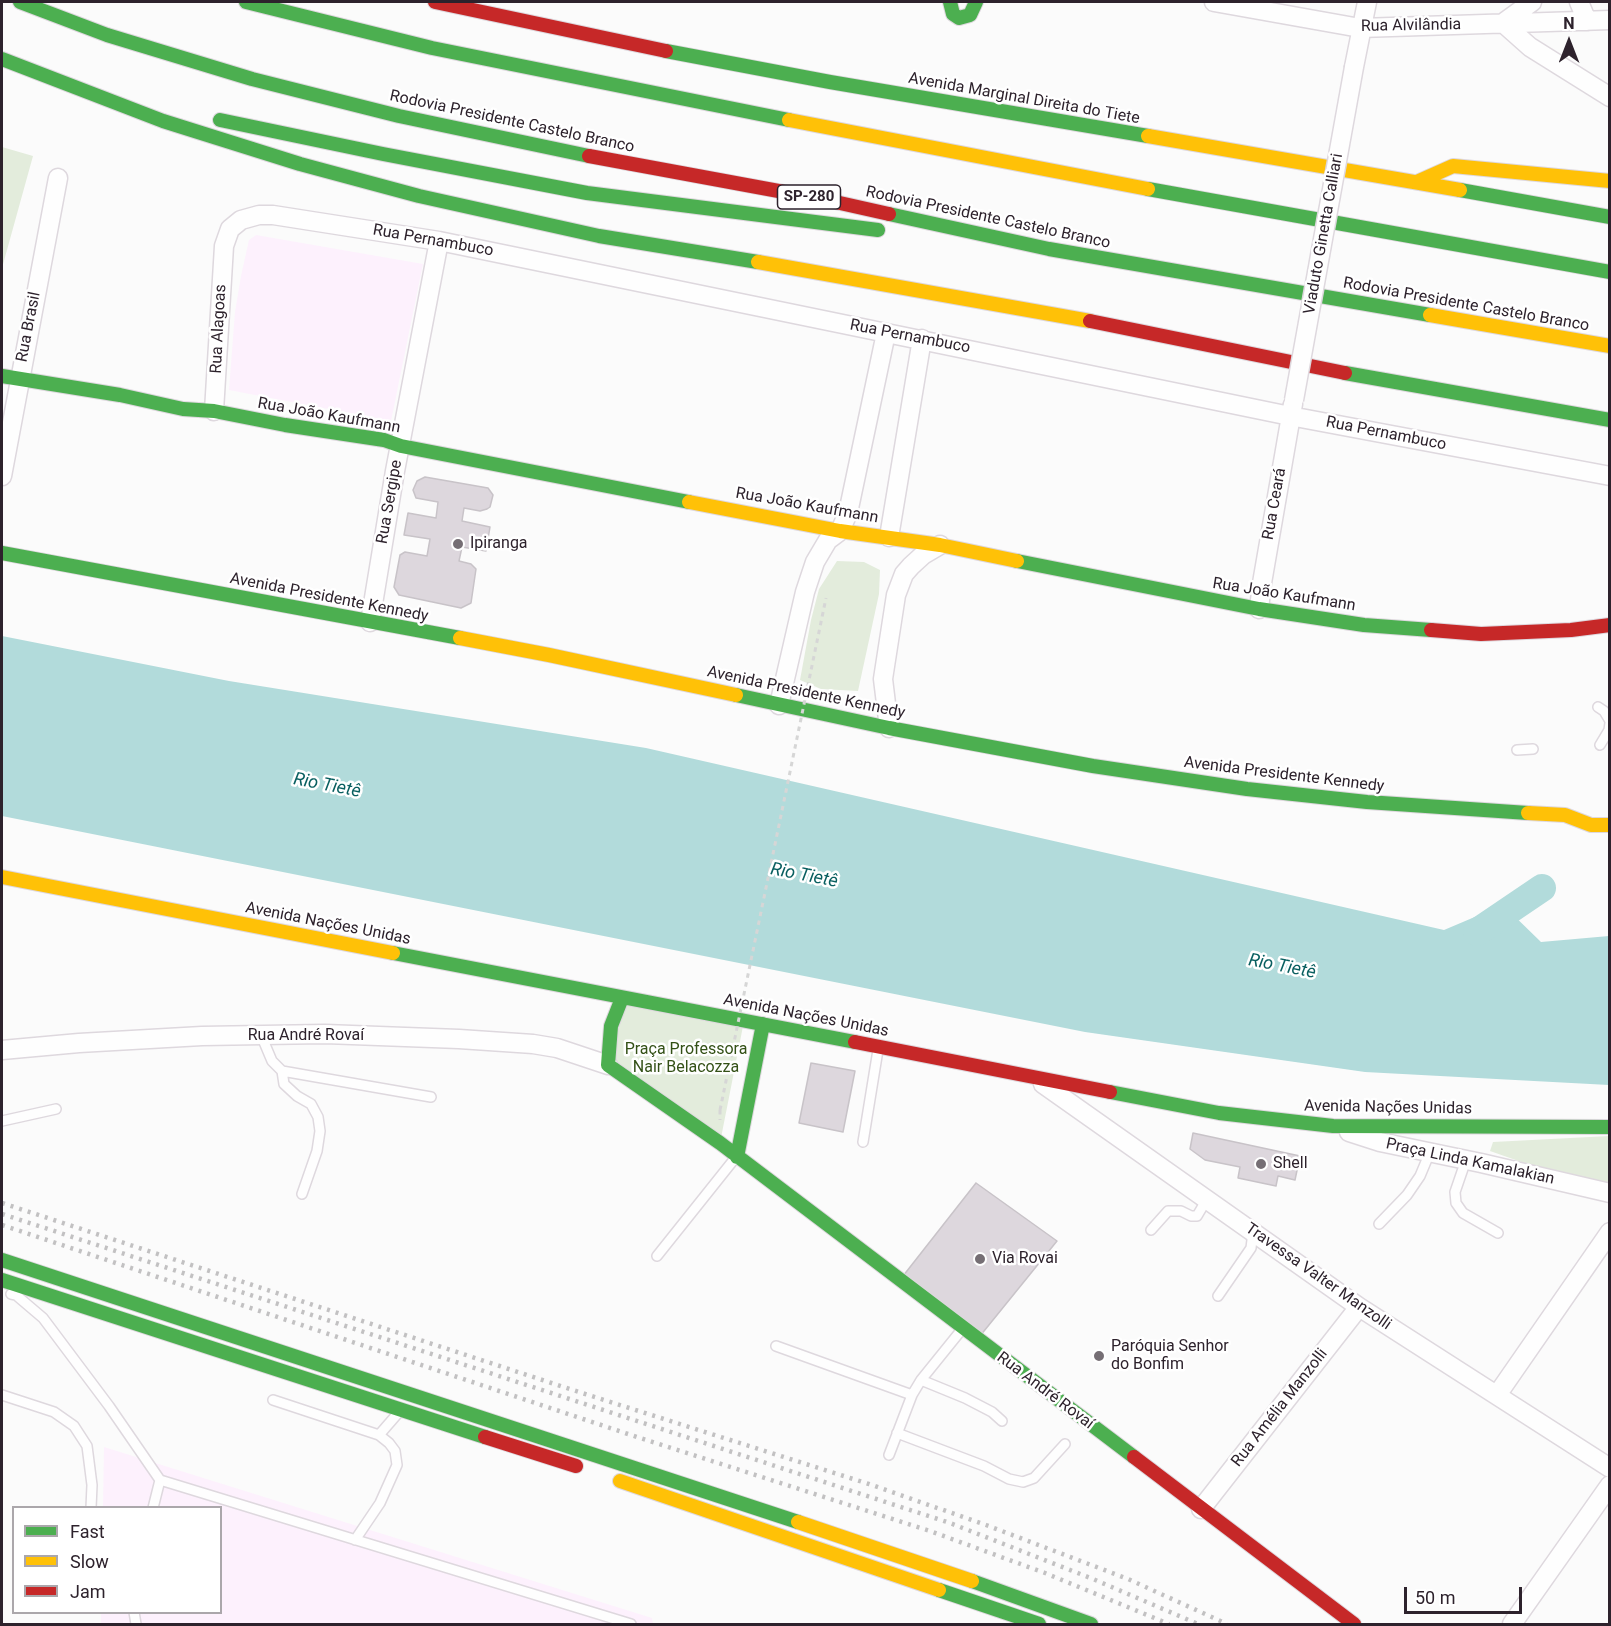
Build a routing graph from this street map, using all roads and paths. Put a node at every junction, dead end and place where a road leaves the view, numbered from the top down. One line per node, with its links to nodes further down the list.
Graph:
1 (20, 2): 27 (main road, Rodovia Presidente Castelo Branco / SP-280)
2 (246, 2): 28 (main road)
3 (435, 2): 21 (main road, Avenida Marginal Direita do Tiete)
4 (950, 2): 5 (main road)
5 (976, 2)
6 (1214, 2): 13 (street, Rua Alvilândia)
7 (1367, 2): 13 (street, Viaduto Ginetta Calliari)
8 (1532, 2): 12 (street)
9 (1579, 2): 11 (street)
10 (1610, 20): 11 (street, Rua Alvilândia)
11 (1587, 21): 12 (street, Rua Alvilândia)
12 (1503, 23): 13 (street, Rua Alvilândia); 15 (street)
13 (1360, 28): 33 (street, Viaduto Ginetta Calliari, bridge)
14 (2, 59): 18 (main road)
15 (1610, 97)
16 (191, 117): 18 (main road)
17 (212, 118): 23 (main road)
18 (163, 121): 35 (main road)
19 (58, 178): 32 (street, Rua Brasil)
20 (1610, 181): 21 (main road)
21 (1417, 182): 22 (main road, Avenida Marginal Direita do Tiete)
22 (1610, 217)
23 (896, 232)
24 (919, 234): 27 (main road)
25 (439, 241): 26 (street, Rua Pernambuco); 29 (street, Rua Pernambuco); 36 (street, Rua Sergipe)
26 (224, 246): 34 (street, Rua Alagoas)
27 (1050, 249): 31 (main road, Rodovia Presidente Castelo Branco / SP-280)
28 (1610, 272)
29 (886, 333): 30 (street, Rua Pernambuco); 39 (street)
30 (922, 339): 33 (street, Rua Pernambuco); 40 (street)
31 (1610, 346)
32 (11, 378): 34 (main road, Rua João Kaufmann); 37 (street, Rua Brasil)
33 (1292, 408): 38 (street, Rua Pernambuco); 44 (street, Rua Ceará)
34 (214, 411): 36 (main road, Rua João Kaufmann)
35 (1610, 420)
36 (400, 446): 39 (main road, Rua João Kaufmann); 45 (street, Rua Sergipe)
37 (2, 476)
38 (1610, 476)
39 (840, 531): 40 (main road, Rua João Kaufmann); 47 (street)
40 (889, 537): 41 (main road, Rua João Kaufmann)
41 (940, 545): 44 (main road, Rua João Kaufmann); 50 (street)
42 (2, 553): 45 (main road, Avenida Presidente Kennedy)
43 (826, 598): 68 (path, bridge)
44 (1259, 609): 46 (main road, Rua João Kaufmann)
45 (370, 622): 47 (main road, Avenida Presidente Kennedy)
46 (1610, 625)
47 (779, 705): 50 (main road, Avenida Presidente Kennedy)
48 (1598, 707): 49 (lane)
49 (1610, 722): 51 (lane)
50 (889, 728): 55 (main road, Avenida Presidente Kennedy)
51 (1600, 745)
52 (1533, 749): 53 (lane)
53 (1517, 750)
54 (1600, 811): 55 (main road)
55 (1565, 815): 56 (main road, Avenida Presidente Kennedy)
56 (1610, 825)
57 (2, 877): 58 (main road, Avenida Nações Unidas)
58 (622, 998): 59 (main road, Avenida Nações Unidas); 63 (main road)
59 (763, 1024): 61 (main road, Avenida Nações Unidas); 74 (main road)
60 (261, 1035): 62 (street, Rua André Rovaí); 63 (street, Rua André Rovaí); 64 (lane)
61 (879, 1047): 65 (main road, Avenida Nações Unidas); 72 (lane)
62 (2, 1050)
63 (608, 1065): 74 (main road, Rua André Rovaí)
64 (282, 1071): 66 (lane); 77 (lane)
65 (1033, 1077): 70 (main road, Avenida Nações Unidas); 78 (street, Travessa Valter Manzolli)
66 (431, 1097)
67 (56, 1108): 69 (lane)
68 (720, 1110)
69 (2, 1121)
70 (1333, 1126): 71 (main road, Avenida Nações Unidas); 73 (street, Praça Linda Kamalakian)
71 (1610, 1127)
72 (863, 1142)
73 (1430, 1152): 75 (street, Praça Linda Kamalakian); 79 (lane)
74 (737, 1157): 84 (lane); 90 (main road, Rua André Rovaí)
75 (1466, 1160): 76 (street, Praça Linda Kamalakian); 83 (lane)
76 (1610, 1193)
77 (302, 1194)
78 (1206, 1199): 80 (lane); 81 (street, Travessa Valter Manzolli)
79 (1379, 1224)
80 (1151, 1230)
81 (1253, 1232): 88 (lane); 89 (street, Travessa Valter Manzolli)
82 (1610, 1232): 95 (street)
83 (1498, 1233)
84 (657, 1256)
85 (2, 1260): 114 (main road)
86 (2, 1280): 97 (main road)
87 (2, 1291): 106 (lane)
88 (1218, 1296)
89 (1359, 1307): 95 (street, Travessa Valter Manzolli); 110 (street, Rua Amélia Manzolli)
90 (963, 1328): 92 (lane); 110 (main road, Rua André Rovaí)
91 (776, 1346): 94 (lane)
92 (921, 1380): 94 (lane); 98 (lane)
93 (2, 1395): 108 (lane)
94 (912, 1395): 99 (lane)
95 (1497, 1395): 103 (street, Travessa Valter Manzolli)
96 (273, 1400): 100 (lane)
97 (401, 1410): 100 (lane); 104 (main road)
98 (1002, 1421)
99 (897, 1433): 101 (lane); 102 (lane)
100 (379, 1435): 111 (lane)
101 (1065, 1444)
102 (889, 1455)
103 (1610, 1468)
104 (586, 1469)
105 (608, 1477): 113 (main road)
106 (160, 1480): 109 (lane); 111 (lane)
107 (1610, 1485): 116 (street)
108 (91, 1506)
109 (154, 1506)
110 (1201, 1509): 115 (main road, Rua André Rovaí)
111 (355, 1540): 112 (lane)
112 (631, 1624)
113 (1039, 1624)
114 (1091, 1624)
115 (1354, 1624)
116 (1512, 1624)

